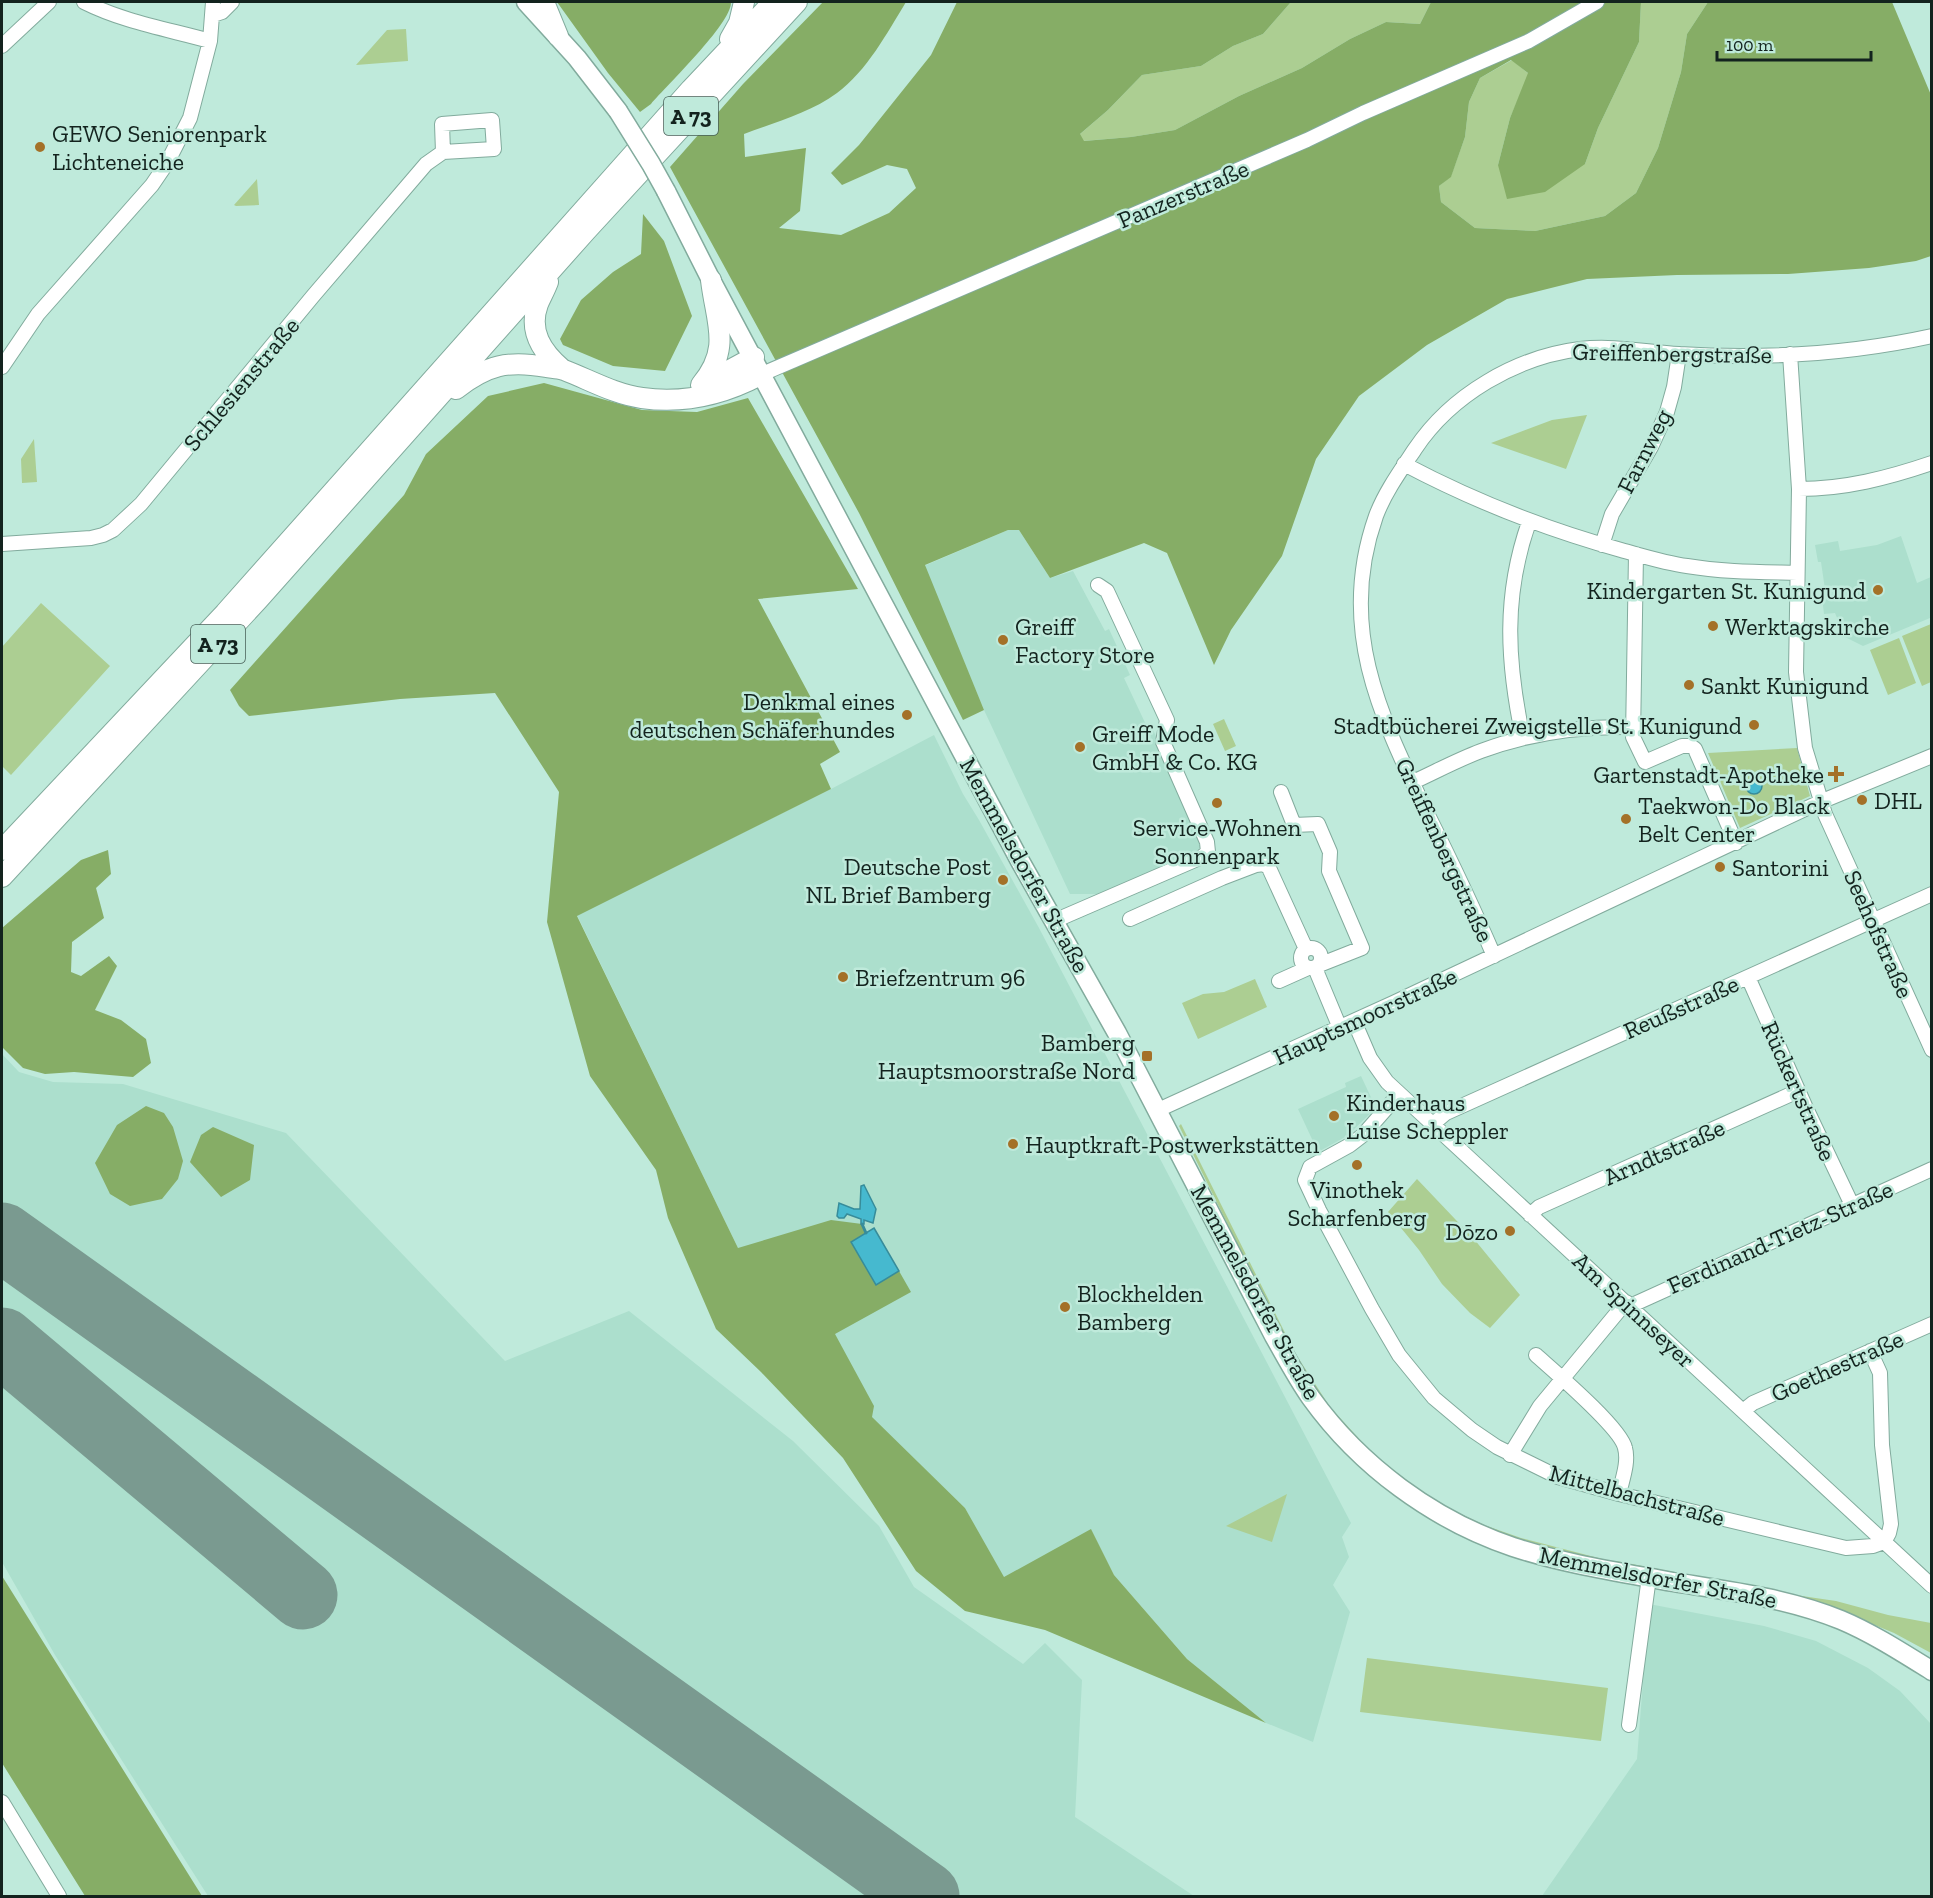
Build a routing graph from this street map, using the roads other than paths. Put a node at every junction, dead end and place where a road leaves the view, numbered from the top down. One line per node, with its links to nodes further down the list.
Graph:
1 (49, 2): 13 (street)
2 (84, 2): 12 (street)
3 (232, 2): 10 (street)
4 (526, 2): 11 (main road, Memmelsdorfer Straße)
5 (544, 2): 11 (highway)
6 (744, 2): 14 (highway)
7 (773, 2): 14 (highway, A 73)
8 (796, 2): 16 (highway, A 73)
9 (1597, 2): 22 (street, Panzerstraße)
10 (213, 8): 12 (street)
11 (558, 36): 17 (main road, Memmelsdorfer Straße, bridge)
12 (210, 41): 21 (street)
13 (2, 46)
14 (722, 55): 43 (highway, A 73)
15 (443, 152): 31 (street, Schlesienstraße)
16 (554, 267): 23 (highway); 26 (highway, A 73)
17 (711, 280): 22 (main road, Memmelsdorfer Straße); 24 (highway)
18 (1932, 336): 20 (street, Greiffenbergstraße)
19 (1679, 354): 20 (street, Greiffenbergstraße); 28 (street, Greiffenbergstraße); 32 (street, Farnweg)
20 (1790, 354): 29 (street, Seehofstraße)
21 (3, 362)
22 (758, 366): 24 (highway); 25 (highway); 47 (main road, Memmelsdorfer Straße)
23 (562, 369): 25 (highway); 26 (highway)
24 (701, 385): 25 (highway)
25 (677, 400)
26 (430, 408): 44 (highway, A 73)
27 (1932, 463): 29 (street)
28 (1404, 464): 30 (street); 39 (street, Greiffenbergstraße)
29 (1799, 489): 34 (street, Seehofstraße)
30 (1528, 522): 32 (street); 37 (street)
31 (2, 544)
32 (1602, 545): 33 (street)
33 (1636, 554): 34 (street); 36 (street)
34 (1797, 573): 41 (street, Seehofstraße)
35 (1098, 585): 47 (street)
36 (1632, 727): 37 (street); 42 (street)
37 (1522, 738): 39 (street)
38 (1932, 756): 41 (street, Hauptsmoorstraße)
39 (1413, 782): 49 (street, Greiffenbergstraße)
40 (1281, 792): 50 (street)
41 (1820, 802): 42 (street, Hauptsmoorstraße); 48 (street, Seehofstraße)
42 (1736, 843): 49 (street, Hauptsmoorstraße)
43 (2, 850)
44 (2, 877)
45 (1932, 894): 48 (street, Reußstraße)
46 (1130, 919): 50 (street)
47 (1054, 921): 59 (main road, Memmelsdorfer Straße)
48 (1873, 921): 51 (street, Reußstraße); 55 (street, Seehofstraße)
49 (1494, 956): 53 (street, Hauptsmoorstraße)
50 (1314, 967): 52 (street); 54 (street)
51 (1748, 977): 57 (street, Rückertstraße); 60 (street, Reußstraße)
52 (1279, 981)
53 (1354, 1021): 54 (street, Hauptsmoorstraße); 58 (street, Am Spinnseyer)
54 (1340, 1028): 59 (street, Hauptsmoorstraße)
55 (1928, 1031): 56 (street, Seehofstraße)
56 (1932, 1050)
57 (1798, 1091): 62 (street, Rückertstraße); 63 (street, Arndtstraße)
58 (1400, 1094): 60 (street, Am Spinnseyer); 70 (street, Mittelbachstraße)
59 (1158, 1110): 73 (main road, Memmelsdorfer Straße)
60 (1433, 1124): 63 (street, Am Spinnseyer)
61 (1932, 1169): 62 (street, Ferdinand-Tietz-Straße)
62 (1851, 1205): 64 (street, Ferdinand-Tietz-Straße)
63 (1530, 1215): 64 (street, Am Spinnseyer)
64 (1628, 1304): 68 (street); 69 (street, Am Spinnseyer)
65 (1932, 1324): 66 (street, Goethestraße)
66 (1870, 1351): 69 (street, Goethestraße); 72 (street)
67 (1536, 1355): 68 (street)
68 (1561, 1378): 70 (street); 71 (street)
69 (1743, 1411): 72 (street, Am Spinnseyer)
70 (1510, 1455): 71 (street, Mittelbachstraße)
71 (1618, 1494): 72 (street, Mittelbachstraße)
72 (1884, 1542): 74 (street, Am Spinnseyer)
73 (1649, 1577): 75 (main road, Memmelsdorfer Straße); 78 (street)
74 (1932, 1586)
75 (1842, 1620): 76 (main road, Memmelsdorfer Straße); 77 (main road, Memmelsdorfer Straße)
76 (1932, 1659)
77 (1932, 1671)
78 (1629, 1725)
79 (3, 1808): 80 (street)
80 (58, 1896)

